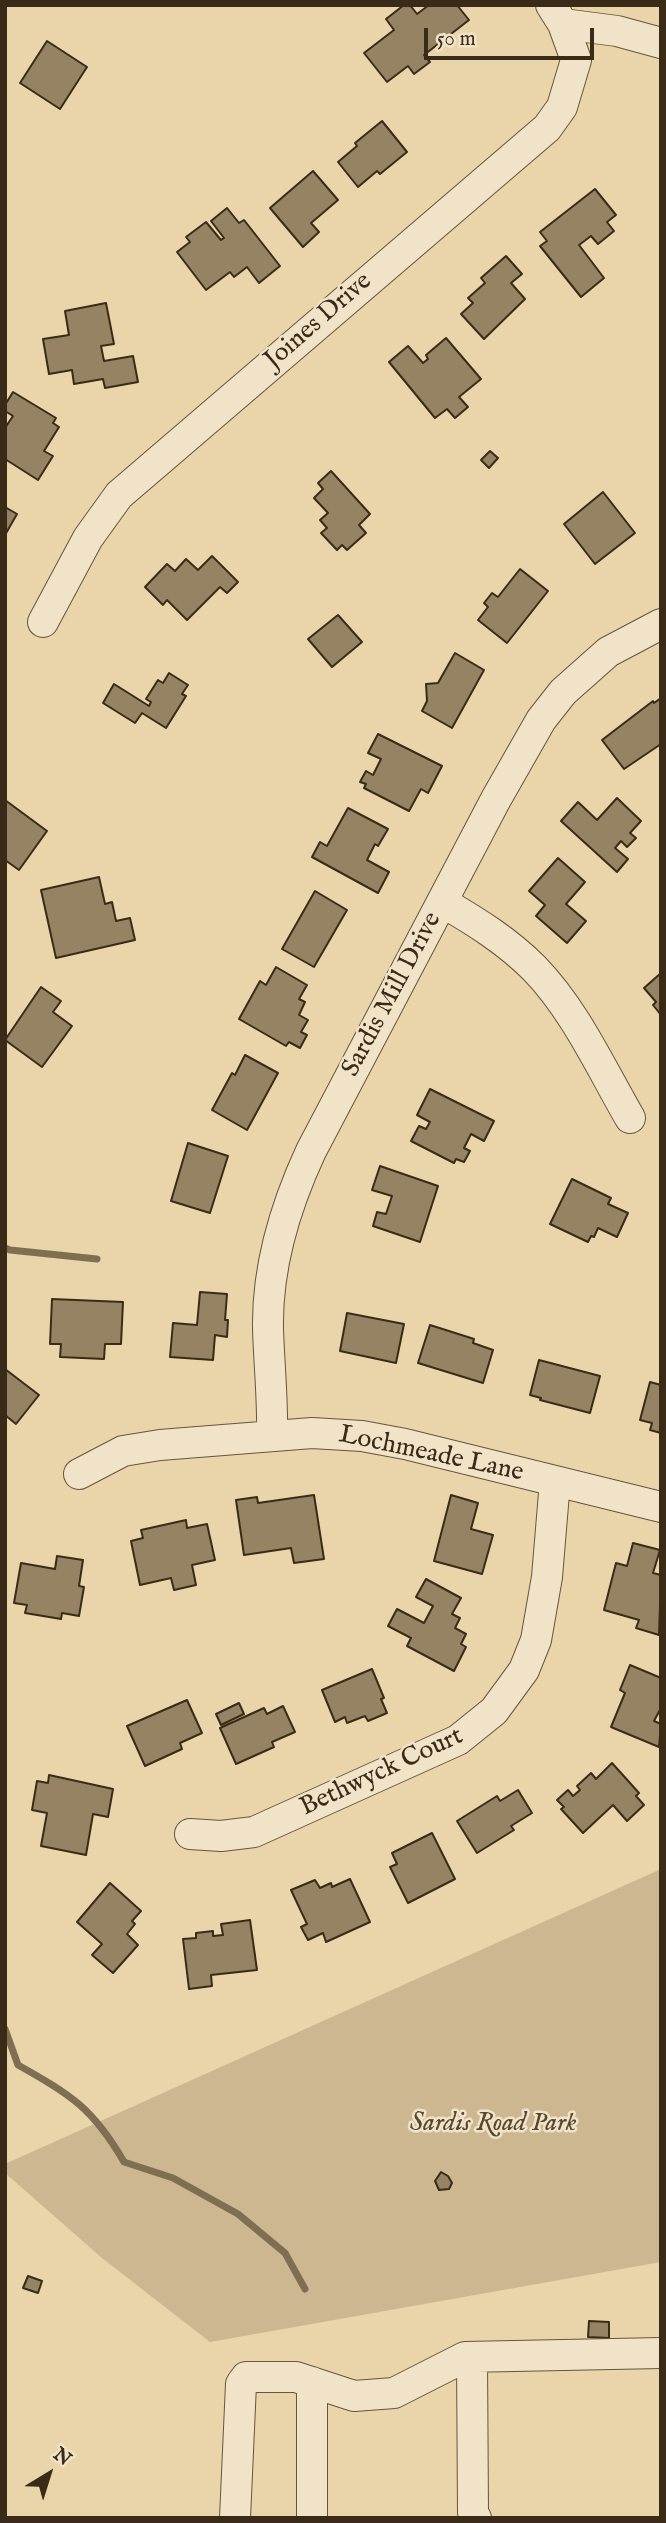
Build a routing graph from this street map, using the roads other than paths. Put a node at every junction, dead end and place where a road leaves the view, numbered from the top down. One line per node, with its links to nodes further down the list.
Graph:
1 (557, 15): 2 (street); 3 (street, Joines Drive)
2 (661, 43)
3 (43, 622)
4 (661, 624): 5 (street, Sardis Mill Drive)
5 (442, 902): 6 (street); 7 (street, Sardis Mill Drive)
6 (630, 1118)
7 (272, 1436): 8 (street, Lochmeade Lane); 9 (street, Lochmeade Lane)
8 (79, 1474)
9 (555, 1481): 10 (street, Lochmeade Lane); 11 (street, Bethwyck Court)
10 (661, 1507)
11 (190, 1834)
12 (661, 2353): 13 (street)
13 (472, 2357): 14 (street); 17 (street)
14 (312, 2382): 15 (street); 16 (street)
15 (235, 2518)
16 (312, 2518)
17 (476, 2518)

